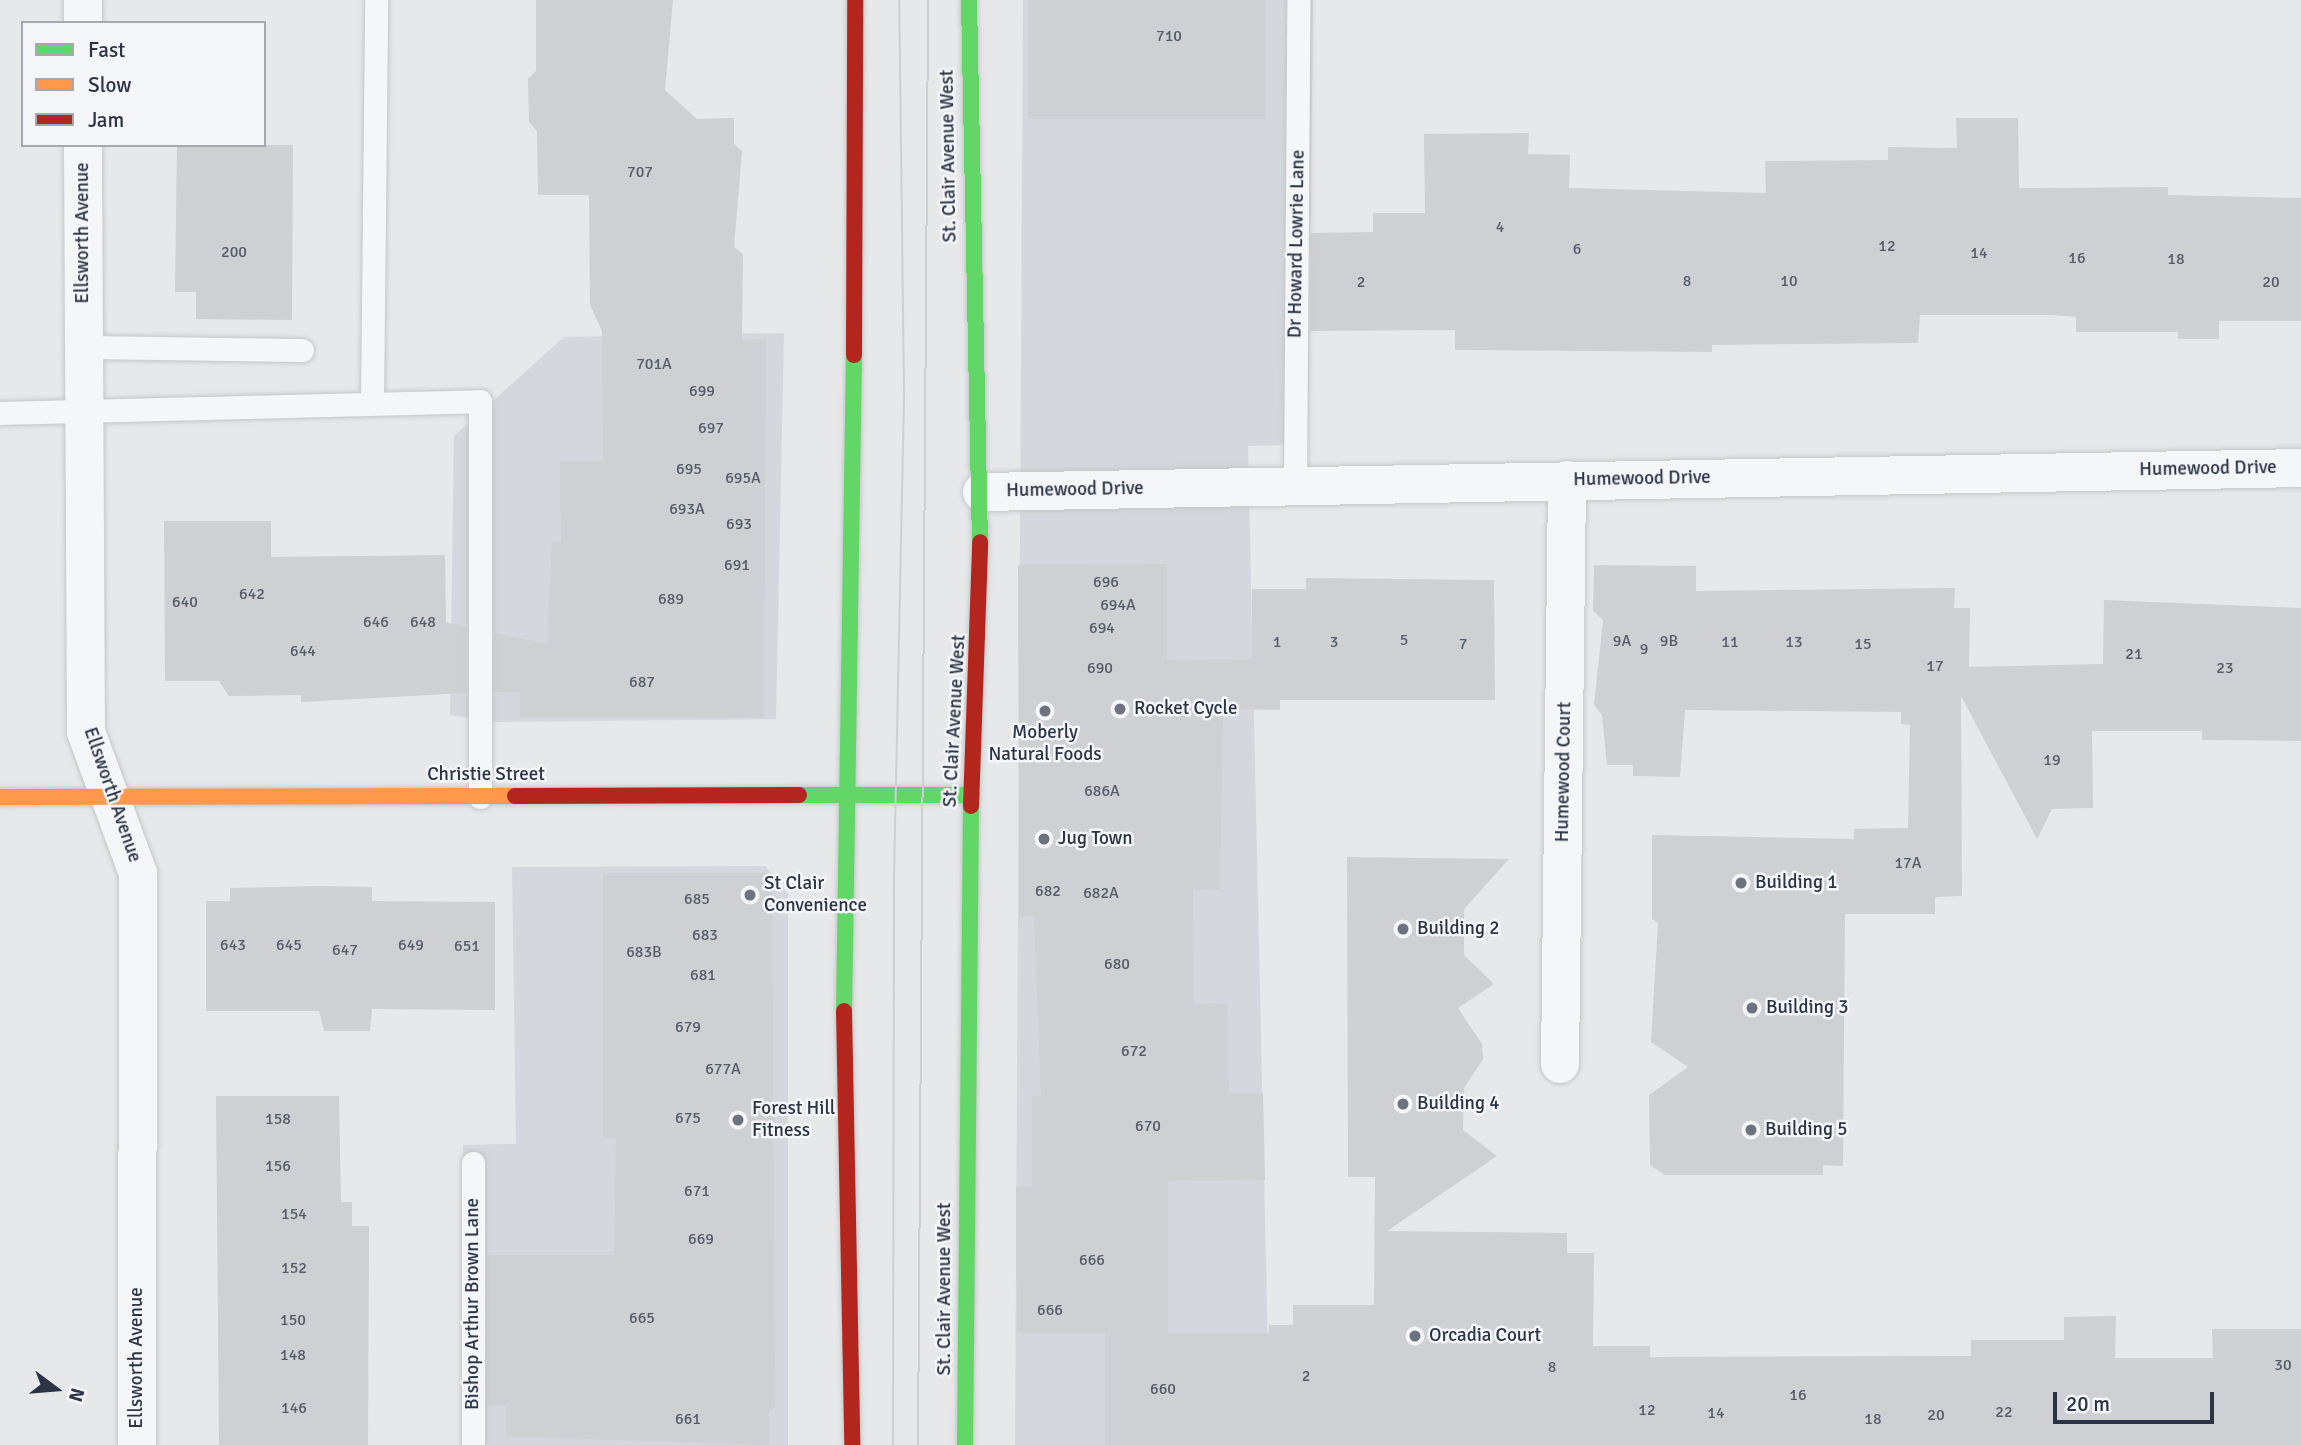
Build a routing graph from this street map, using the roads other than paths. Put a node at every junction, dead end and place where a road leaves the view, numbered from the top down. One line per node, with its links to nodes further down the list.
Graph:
1 (83, 0): 6 (street)
2 (376, 0): 10 (lane)
3 (855, 0): 17 (main road)
4 (969, 0): 16 (main road, St. Clair Avenue West)
5 (1298, 0): 15 (lane, Dr Howard Lowrie Lane)
6 (83, 21)
7 (83, 147): 8 (street, Ellsworth Avenue)
8 (82, 347): 9 (lane); 11 (street, Ellsworth Avenue)
9 (302, 350)
10 (372, 402): 11 (lane); 21 (lane)
11 (83, 409): 12 (lane); 18 (street, Ellsworth Avenue)
12 (0, 413)
13 (2301, 468): 14 (street, Humewood Drive)
14 (1567, 480): 15 (street, Humewood Drive); 22 (street, Humewood Court)
15 (1295, 488): 16 (street, Humewood Drive)
16 (982, 492): 19 (main road, St. Clair Avenue West)
17 (846, 794): 19 (main road, Christie Street); 21 (main road, Christie Street); 26 (main road)
18 (111, 795): 20 (main road, Christie Street); 21 (main road, Christie Street); 24 (street, Ellsworth Avenue)
19 (972, 795): 27 (main road, St. Clair Avenue West)
20 (0, 797)
21 (480, 797)
22 (1560, 1063)
23 (472, 1163): 25 (lane, Bishop Arthur Brown Lane)
24 (137, 1445)
25 (473, 1445)
26 (852, 1445)
27 (965, 1445)

